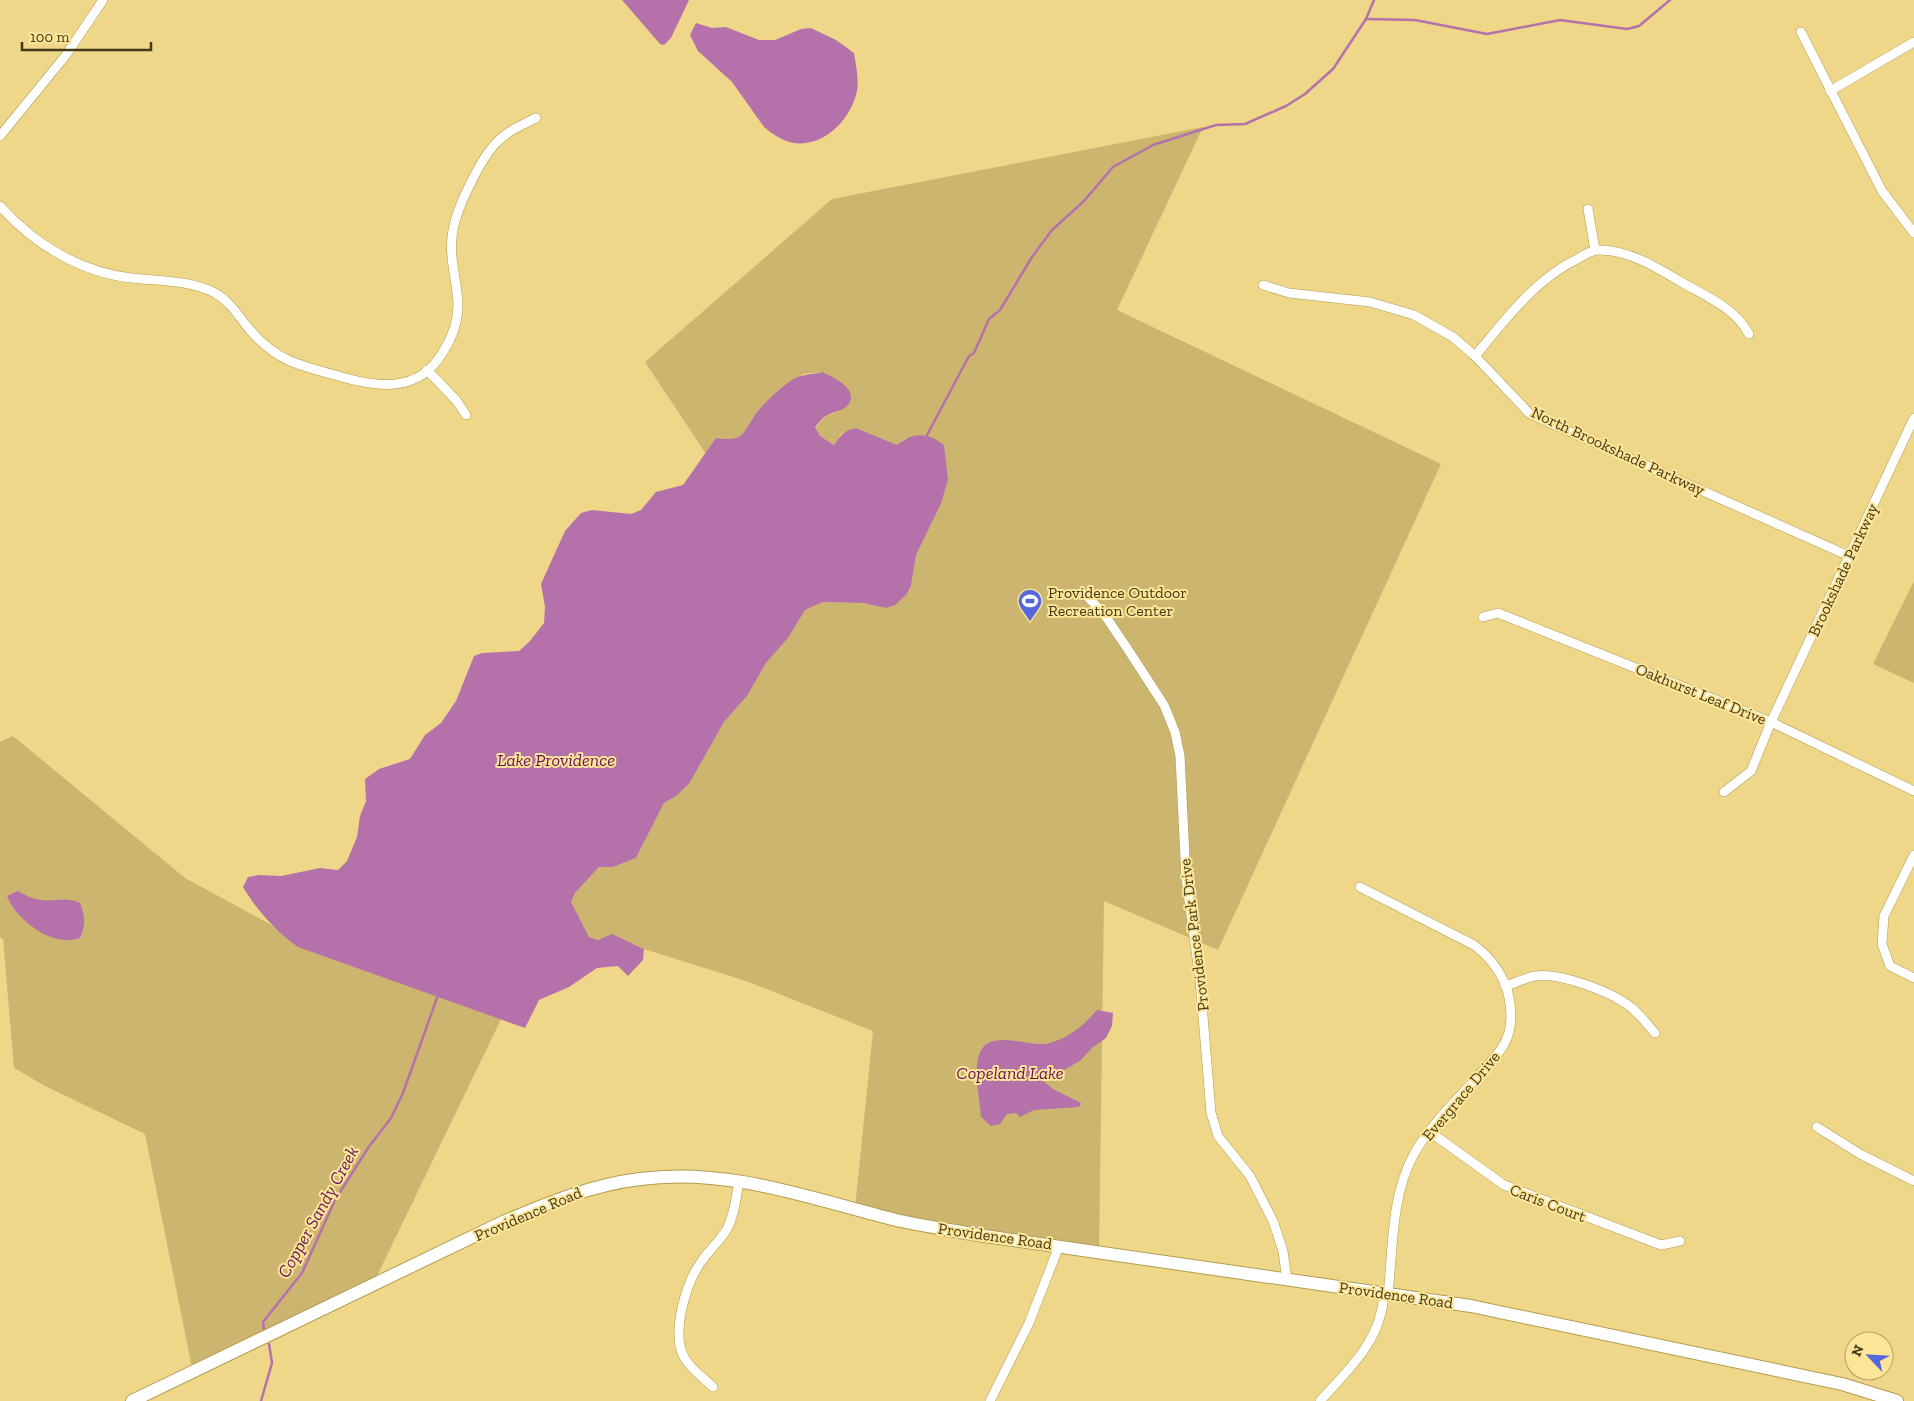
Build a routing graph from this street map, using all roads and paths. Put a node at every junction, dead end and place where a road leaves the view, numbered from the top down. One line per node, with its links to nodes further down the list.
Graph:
1 (102, 0): 6 (street)
2 (1801, 32): 4 (street)
3 (1914, 42): 4 (street)
4 (1830, 91): 9 (street)
5 (536, 118): 14 (street)
6 (0, 136)
7 (0, 206): 14 (street)
8 (1588, 209): 10 (street)
9 (1914, 233)
10 (1595, 250): 12 (street); 13 (street)
11 (1263, 285): 13 (street, North Brookshade Parkway)
12 (1749, 334)
13 (1475, 356): 17 (street, North Brookshade Parkway)
14 (427, 370): 15 (street)
15 (466, 414)
16 (1914, 418): 17 (street, Brookshade Parkway)
17 (1849, 556): 20 (street, Brookshade Parkway)
18 (1088, 597): 34 (street, Providence Park Drive)
19 (1483, 617): 20 (street, Oakhurst Leaf Drive)
20 (1771, 722): 21 (street, Oakhurst Leaf Drive); 22 (street, Brookshade Parkway)
21 (1914, 790)
22 (1724, 792)
23 (1914, 855): 25 (street)
24 (1360, 887): 26 (street, Evergrace Drive)
25 (1914, 978)
26 (1505, 986): 27 (street); 29 (street, Evergrace Drive)
27 (1655, 1033)
28 (1817, 1127): 31 (street)
29 (1430, 1132): 32 (street, Caris Court); 35 (street, Evergrace Drive)
30 (739, 1180): 33 (street, Providence Road); 36 (street); 37 (street, Providence Road)
31 (1914, 1182)
32 (1680, 1241)
33 (1059, 1246): 34 (street, Providence Road); 38 (street)
34 (1287, 1280): 35 (street, Providence Road)
35 (1386, 1294): 39 (street, Evergrace Drive); 40 (street, Providence Road)
36 (713, 1387)
37 (132, 1401)
38 (990, 1401)
39 (1320, 1401)
40 (1897, 1401)

